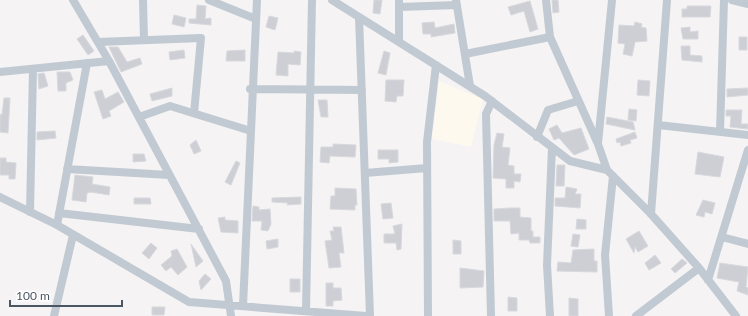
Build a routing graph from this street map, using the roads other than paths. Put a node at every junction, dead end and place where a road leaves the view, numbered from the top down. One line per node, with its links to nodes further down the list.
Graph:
1 (73, 0): 20 (street)
2 (143, 0): 19 (street)
3 (209, 0): 17 (street)
4 (257, 0): 17 (street)
5 (312, 0): 30 (street)
6 (332, 0): 13 (street)
7 (546, 0): 18 (street)
8 (612, 0): 41 (street)
9 (667, 0): 36 (street)
10 (724, 0): 38 (street)
11 (732, 0): 15 (street)
12 (457, 2): 14 (street); 22 (street)
13 (341, 3): 16 (street)
14 (399, 4): 21 (street)
15 (748, 4)
16 (359, 17): 21 (street); 31 (street)
17 (256, 19): 29 (street)
18 (550, 37): 22 (street); 32 (street)
19 (144, 40): 20 (street); 34 (street)
20 (98, 42): 23 (street)
21 (399, 42): 25 (street)
22 (465, 54): 28 (street)
23 (109, 61): 24 (street); 35 (street)
24 (87, 63): 26 (street); 45 (street)
25 (436, 65): 28 (street); 44 (street)
26 (33, 69): 27 (street); 51 (street)
27 (0, 72)
28 (470, 86): 33 (street)
29 (252, 89): 30 (street); 37 (street)
30 (310, 90): 31 (street); 63 (street)
31 (362, 90): 47 (street)
32 (578, 101): 40 (street); 41 (street)
33 (492, 102): 40 (street); 69 (street)
34 (194, 113): 35 (street); 37 (street)
35 (139, 117): 48 (street)
36 (658, 125): 38 (street); 53 (street)
37 (251, 131): 62 (street)
38 (720, 132): 39 (street)
39 (748, 135)
40 (537, 137): 42 (street)
41 (598, 144): 46 (street)
42 (552, 148): 46 (street); 70 (street)
43 (748, 150): 57 (street)
44 (427, 168): 47 (street); 68 (street)
45 (67, 169): 48 (street); 52 (street)
46 (607, 170): 49 (street)
47 (365, 173): 67 (street)
48 (169, 175): 55 (street)
49 (613, 176): 53 (street); 71 (street)
50 (0, 197): 51 (street)
51 (30, 212): 54 (street)
52 (59, 213): 54 (street); 55 (street)
53 (651, 214): 59 (street)
54 (57, 225): 56 (street)
55 (199, 229): 61 (street)
56 (73, 234): 61 (street); 64 (street)
57 (722, 237): 58 (street); 60 (street)
58 (748, 244)
59 (699, 268): 60 (street); 72 (street)
60 (708, 280): 73 (street)
61 (231, 306): 62 (street); 65 (street)
62 (243, 306): 63 (street)
63 (306, 311): 66 (street)
64 (54, 316)
65 (231, 316)
66 (366, 316)
67 (370, 316)
68 (428, 316)
69 (491, 316)
70 (550, 316)
71 (610, 316)
72 (638, 316)
73 (736, 316)

